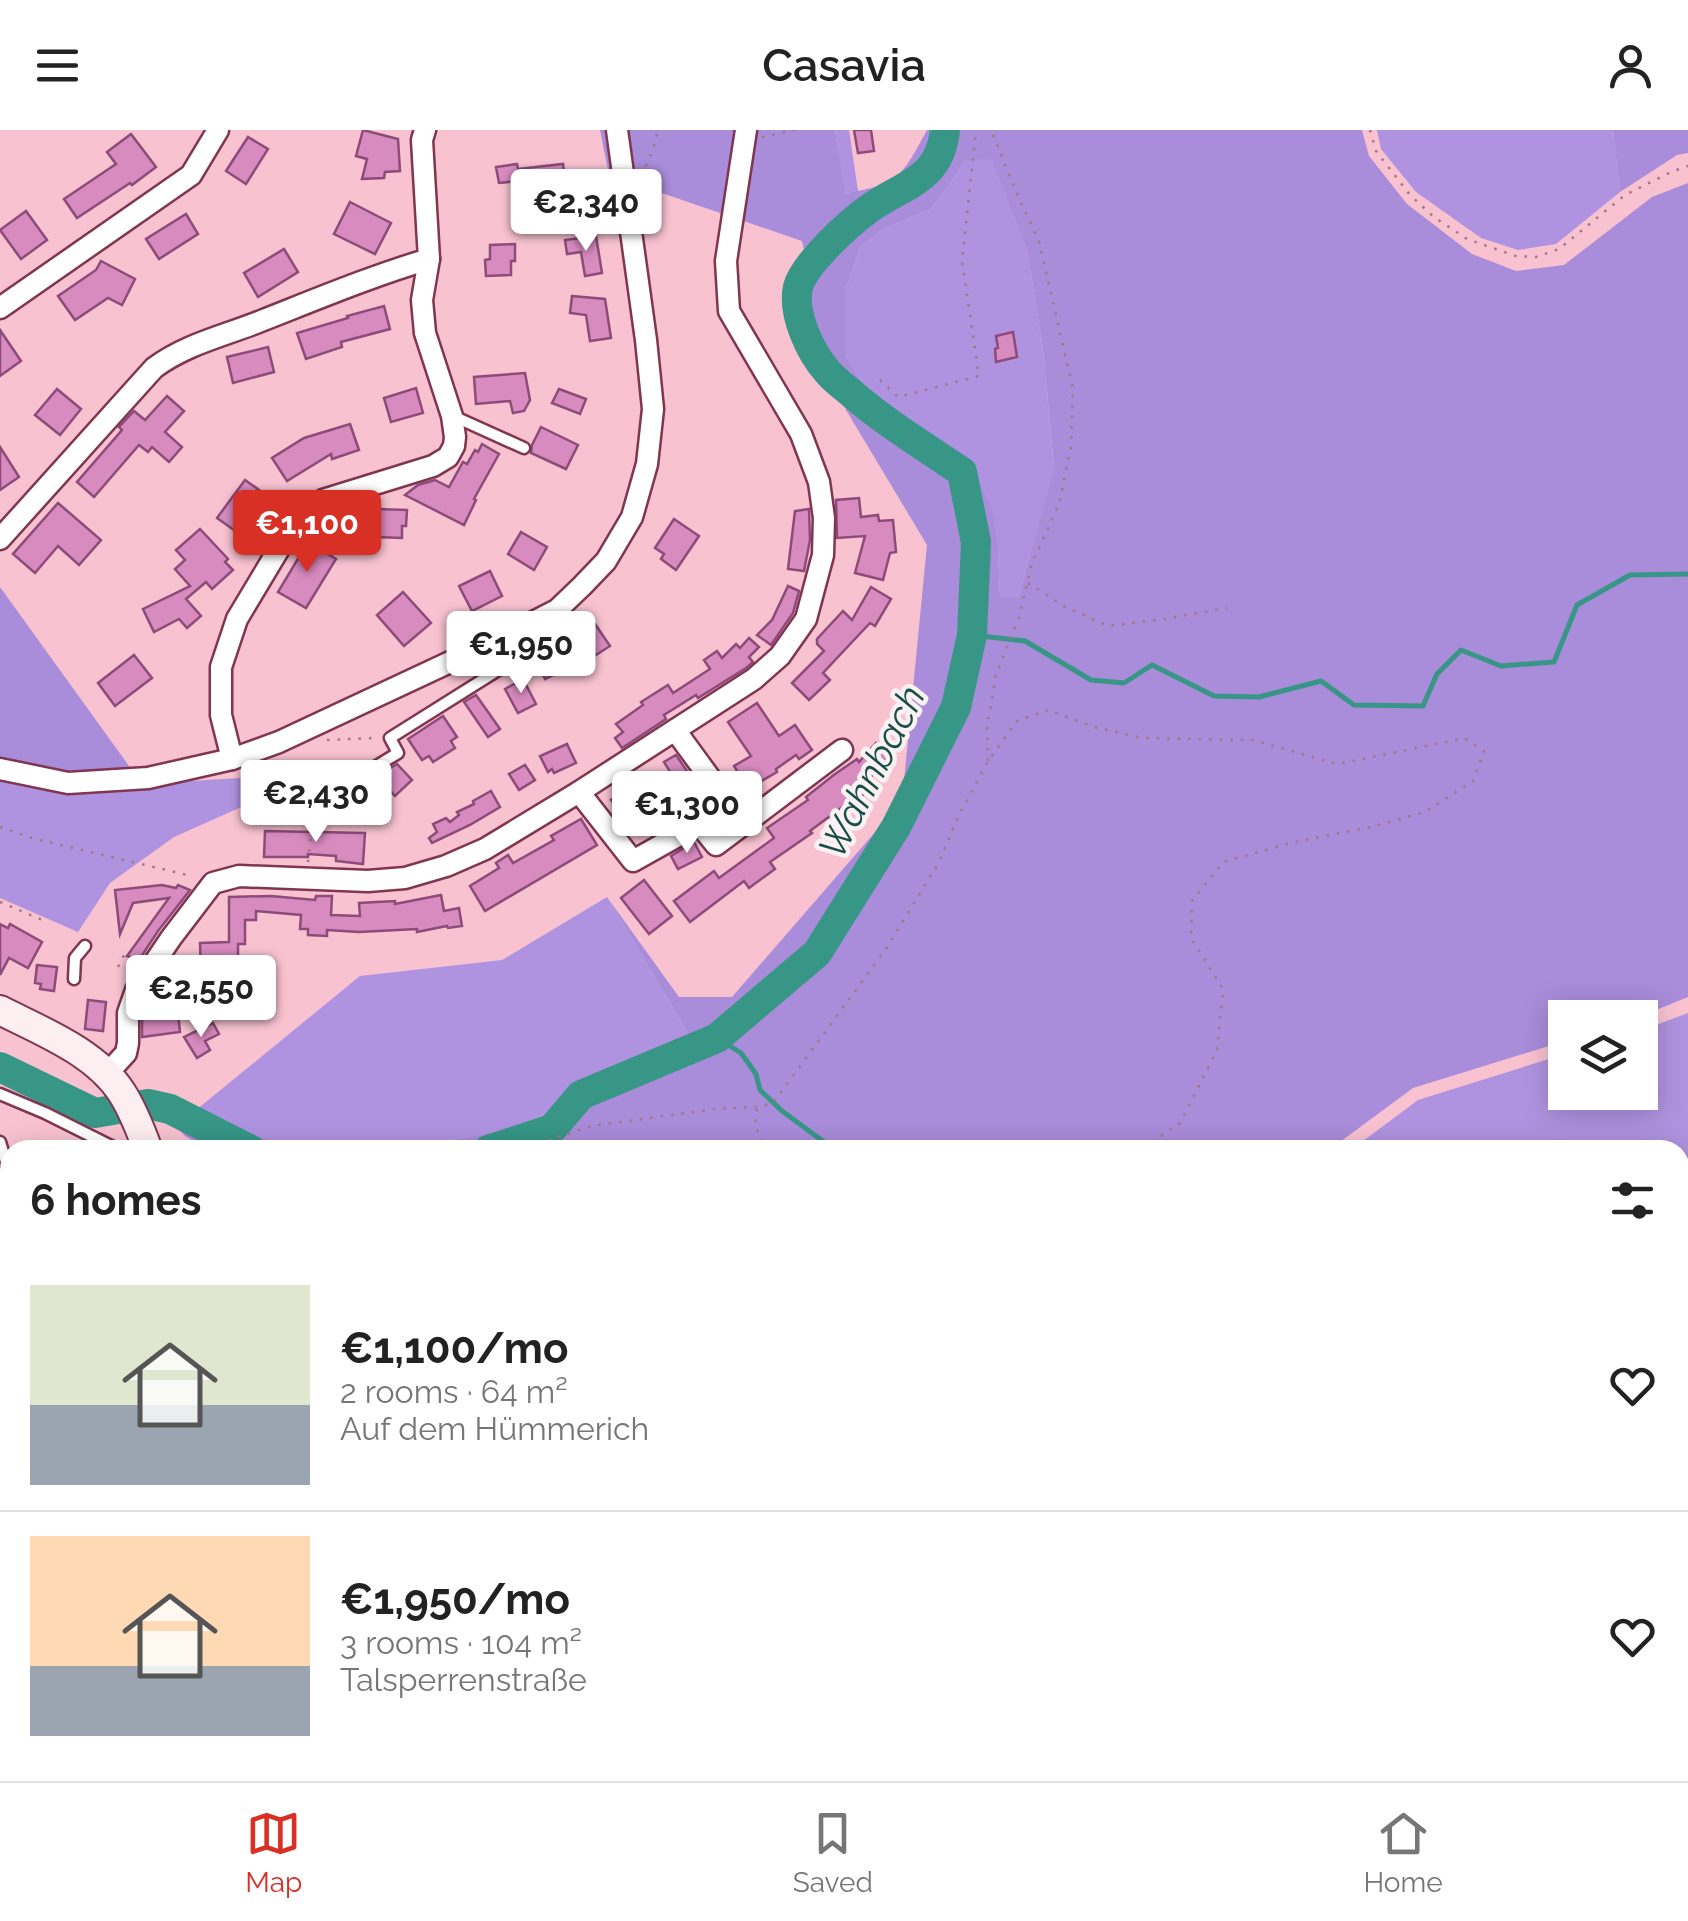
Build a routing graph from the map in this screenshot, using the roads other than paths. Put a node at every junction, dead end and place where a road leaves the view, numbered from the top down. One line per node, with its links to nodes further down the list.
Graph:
1 (218, 130): 6 (street)
2 (425, 130): 5 (street)
3 (616, 130): 10 (street)
4 (746, 134): 11 (street)
5 (429, 258): 7 (street); 9 (street)
6 (0, 308)
7 (452, 416): 8 (lane); 13 (street)
8 (524, 448)
9 (0, 539)
10 (557, 610): 13 (street); 15 (lane)
11 (675, 730): 16 (street); 17 (street)
12 (842, 750): 19 (street)
13 (232, 759): 14 (street)
14 (0, 769)
15 (352, 782)
16 (579, 792): 18 (street); 23 (street)
17 (726, 800): 18 (street); 19 (street)
18 (699, 824): 19 (street)
19 (744, 824)
20 (84, 946): 21 (lane)
21 (74, 979)
22 (0, 1010): 23 (main road)
23 (113, 1082): 25 (main road)
24 (0, 1094): 26 (lane)
25 (144, 1139)
26 (100, 1140)

